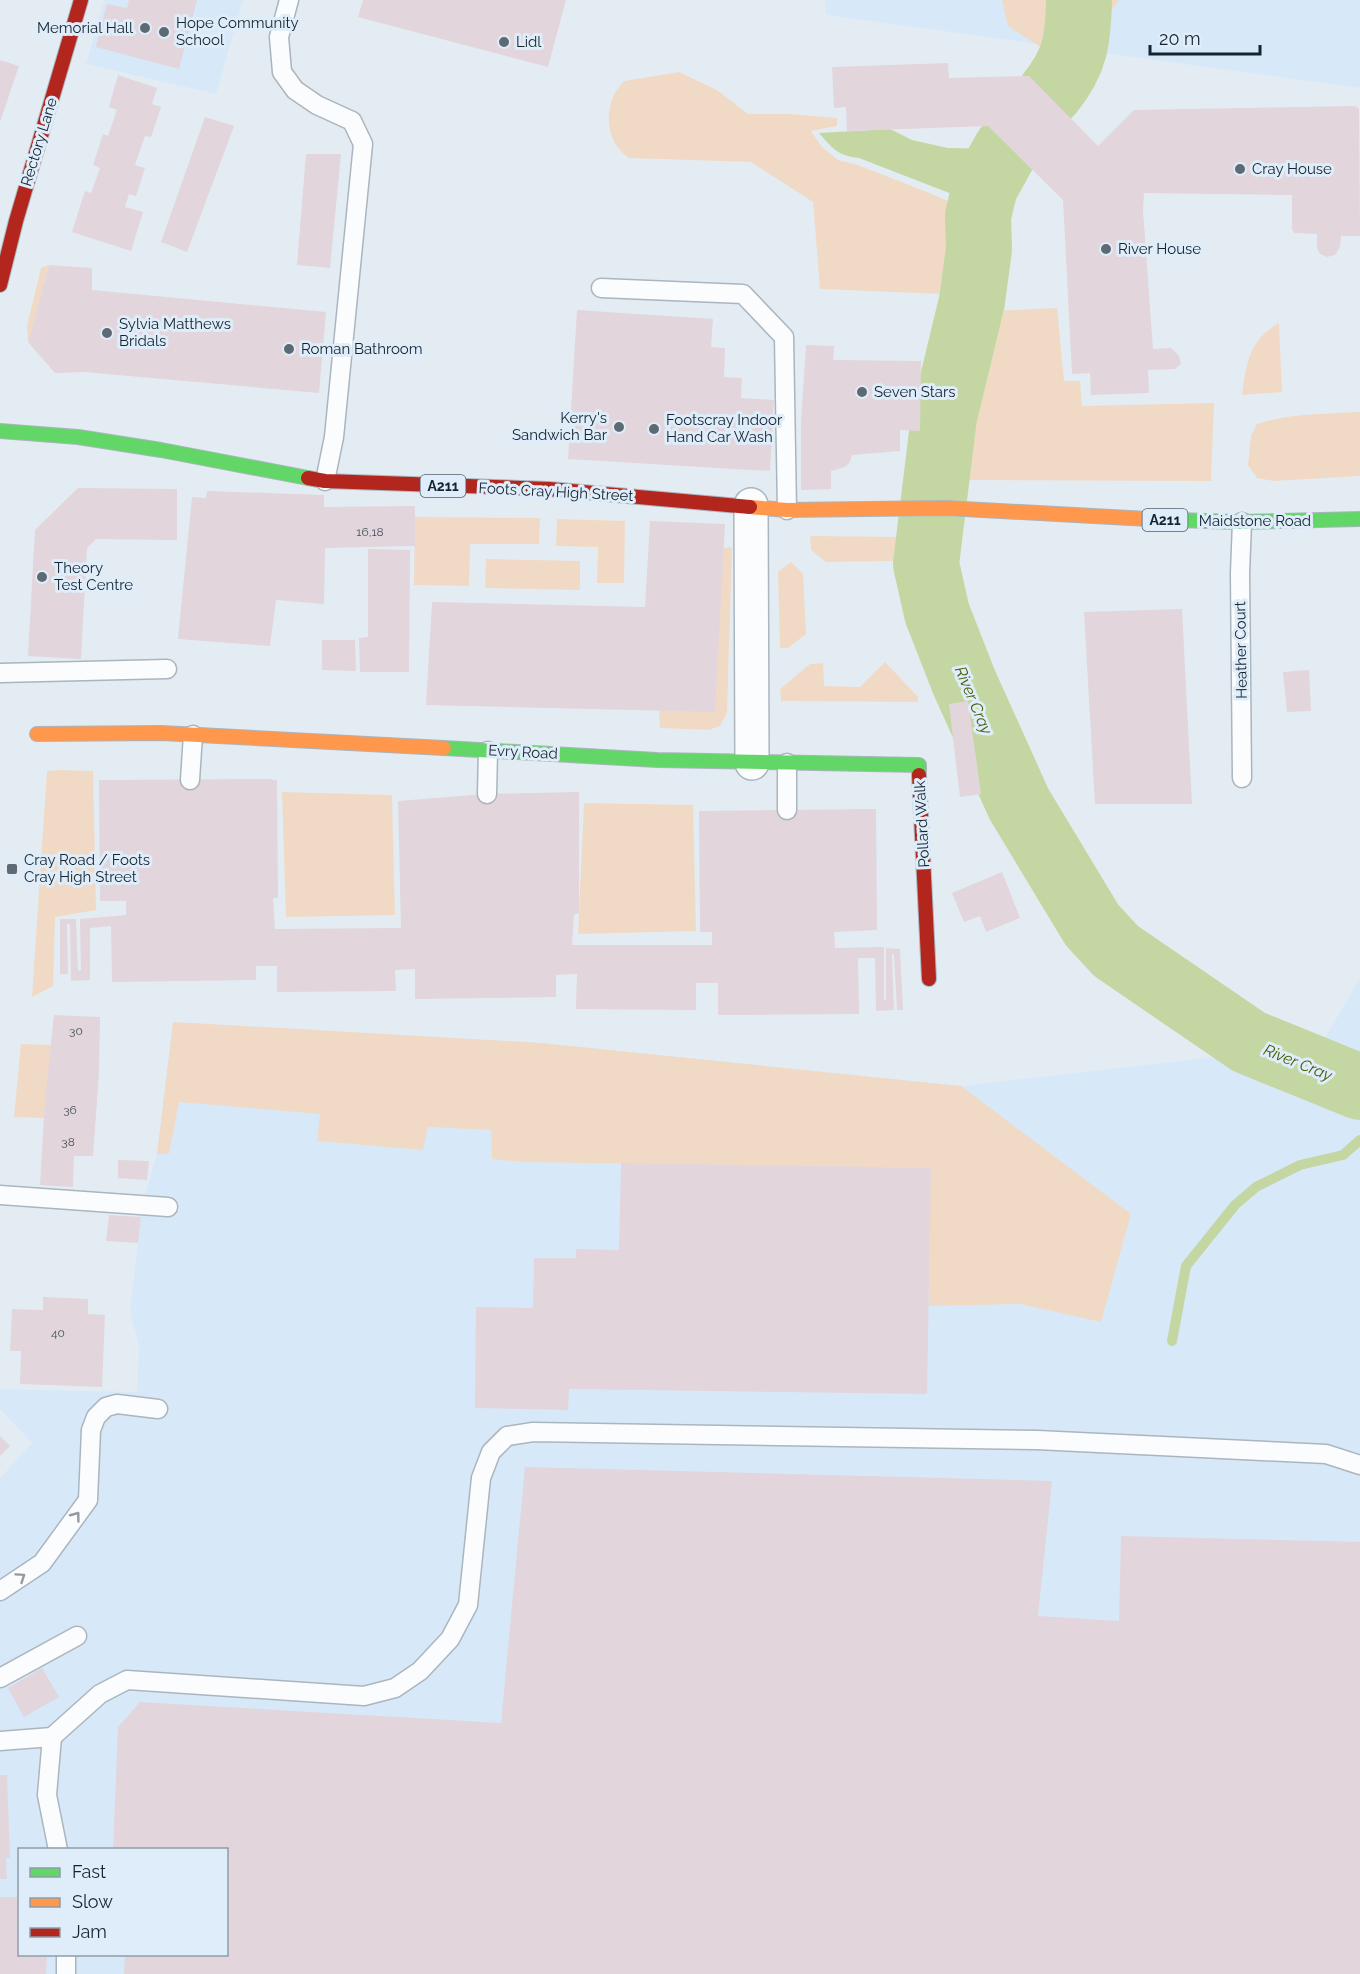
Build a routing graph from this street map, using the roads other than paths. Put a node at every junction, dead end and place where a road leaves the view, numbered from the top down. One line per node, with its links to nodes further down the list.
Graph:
1 (81, 0): 3 (street, Rectory Lane)
2 (289, 0): 6 (lane)
3 (0, 285)
4 (601, 288): 9 (lane)
5 (0, 431): 6 (street, Foots Cray High Street / A211)
6 (325, 482): 7 (street, Foots Cray High Street / A211)
7 (751, 506): 9 (street, Foots Cray High Street / A211); 17 (street)
8 (971, 509): 9 (street, Foots Cray High Street / A211); 11 (street, Maidstone Road / A211)
9 (787, 510)
10 (1360, 519): 11 (street, Maidstone Road / A211)
11 (1242, 522): 19 (lane, Heather Court)
12 (167, 669): 13 (lane)
13 (0, 674)
14 (37, 734): 15 (street, Evry Road)
15 (193, 735): 16 (street, Evry Road); 20 (lane)
16 (488, 751): 17 (street, Evry Road); 21 (lane)
17 (752, 763): 18 (street, Pollard Walk)
18 (787, 763): 22 (lane); 23 (street, Pollard Walk)
19 (1242, 778)
20 (190, 780)
21 (487, 794)
22 (787, 810)
23 (929, 979)
24 (0, 1195): 25 (lane)
25 (168, 1207)
26 (158, 1409): 28 (lane, one-way to 26)
27 (1360, 1465): 31 (lane)
28 (0, 1591)
29 (77, 1636): 30 (lane)
30 (0, 1678)
31 (52, 1737): 32 (lane); 33 (lane)
32 (0, 1741)
33 (58, 1848)
34 (66, 1956): 35 (lane)
35 (66, 1974)

